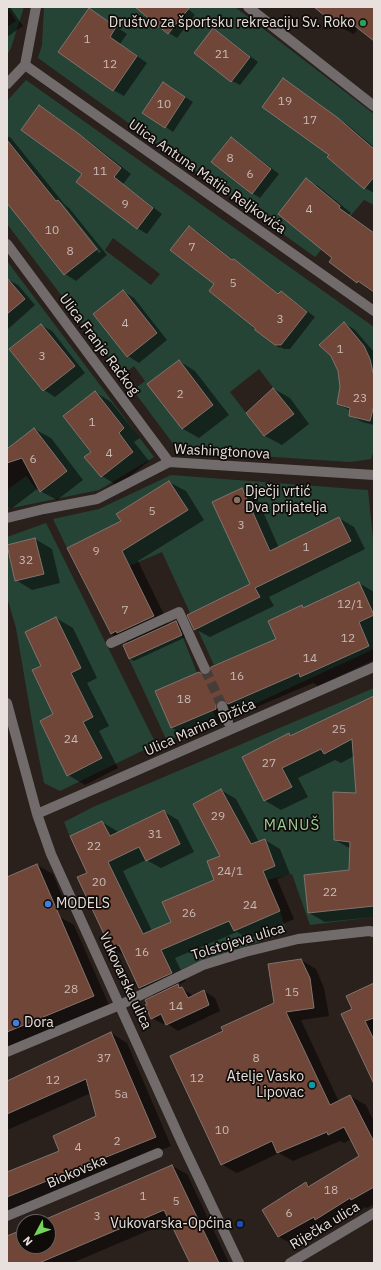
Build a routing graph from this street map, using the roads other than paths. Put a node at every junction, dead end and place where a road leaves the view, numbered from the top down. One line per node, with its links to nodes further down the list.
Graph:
1 (36, 7): 3 (street)
2 (248, 7): 5 (street)
3 (25, 66): 4 (street); 7 (street, Ulica Antuna Matije Reljkovića)
4 (7, 84)
5 (374, 106)
6 (7, 244): 8 (street, Ulica Franje Račkog)
7 (374, 311)
8 (169, 462): 9 (street, Washingtonova); 10 (street, Washingtonova)
9 (374, 475)
10 (7, 518)
11 (111, 643): 13 (street)
12 (374, 667): 17 (street, Ulica Marina Držića)
13 (206, 669)
14 (7, 703): 17 (street, Vukovarska ulica)
15 (222, 706): 16 (street)
16 (228, 722)
17 (37, 814): 19 (street, Vukovarska ulica)
18 (374, 932): 19 (street, Tolstojeva ulica)
19 (120, 1005): 20 (street, Tolstojeva ulica); 24 (street, Vukovarska ulica)
20 (7, 1052)
21 (158, 1153): 23 (street, Biokovska)
22 (374, 1213): 25 (street, Riječka ulica)
23 (7, 1216)
24 (239, 1263)
25 (290, 1263)

